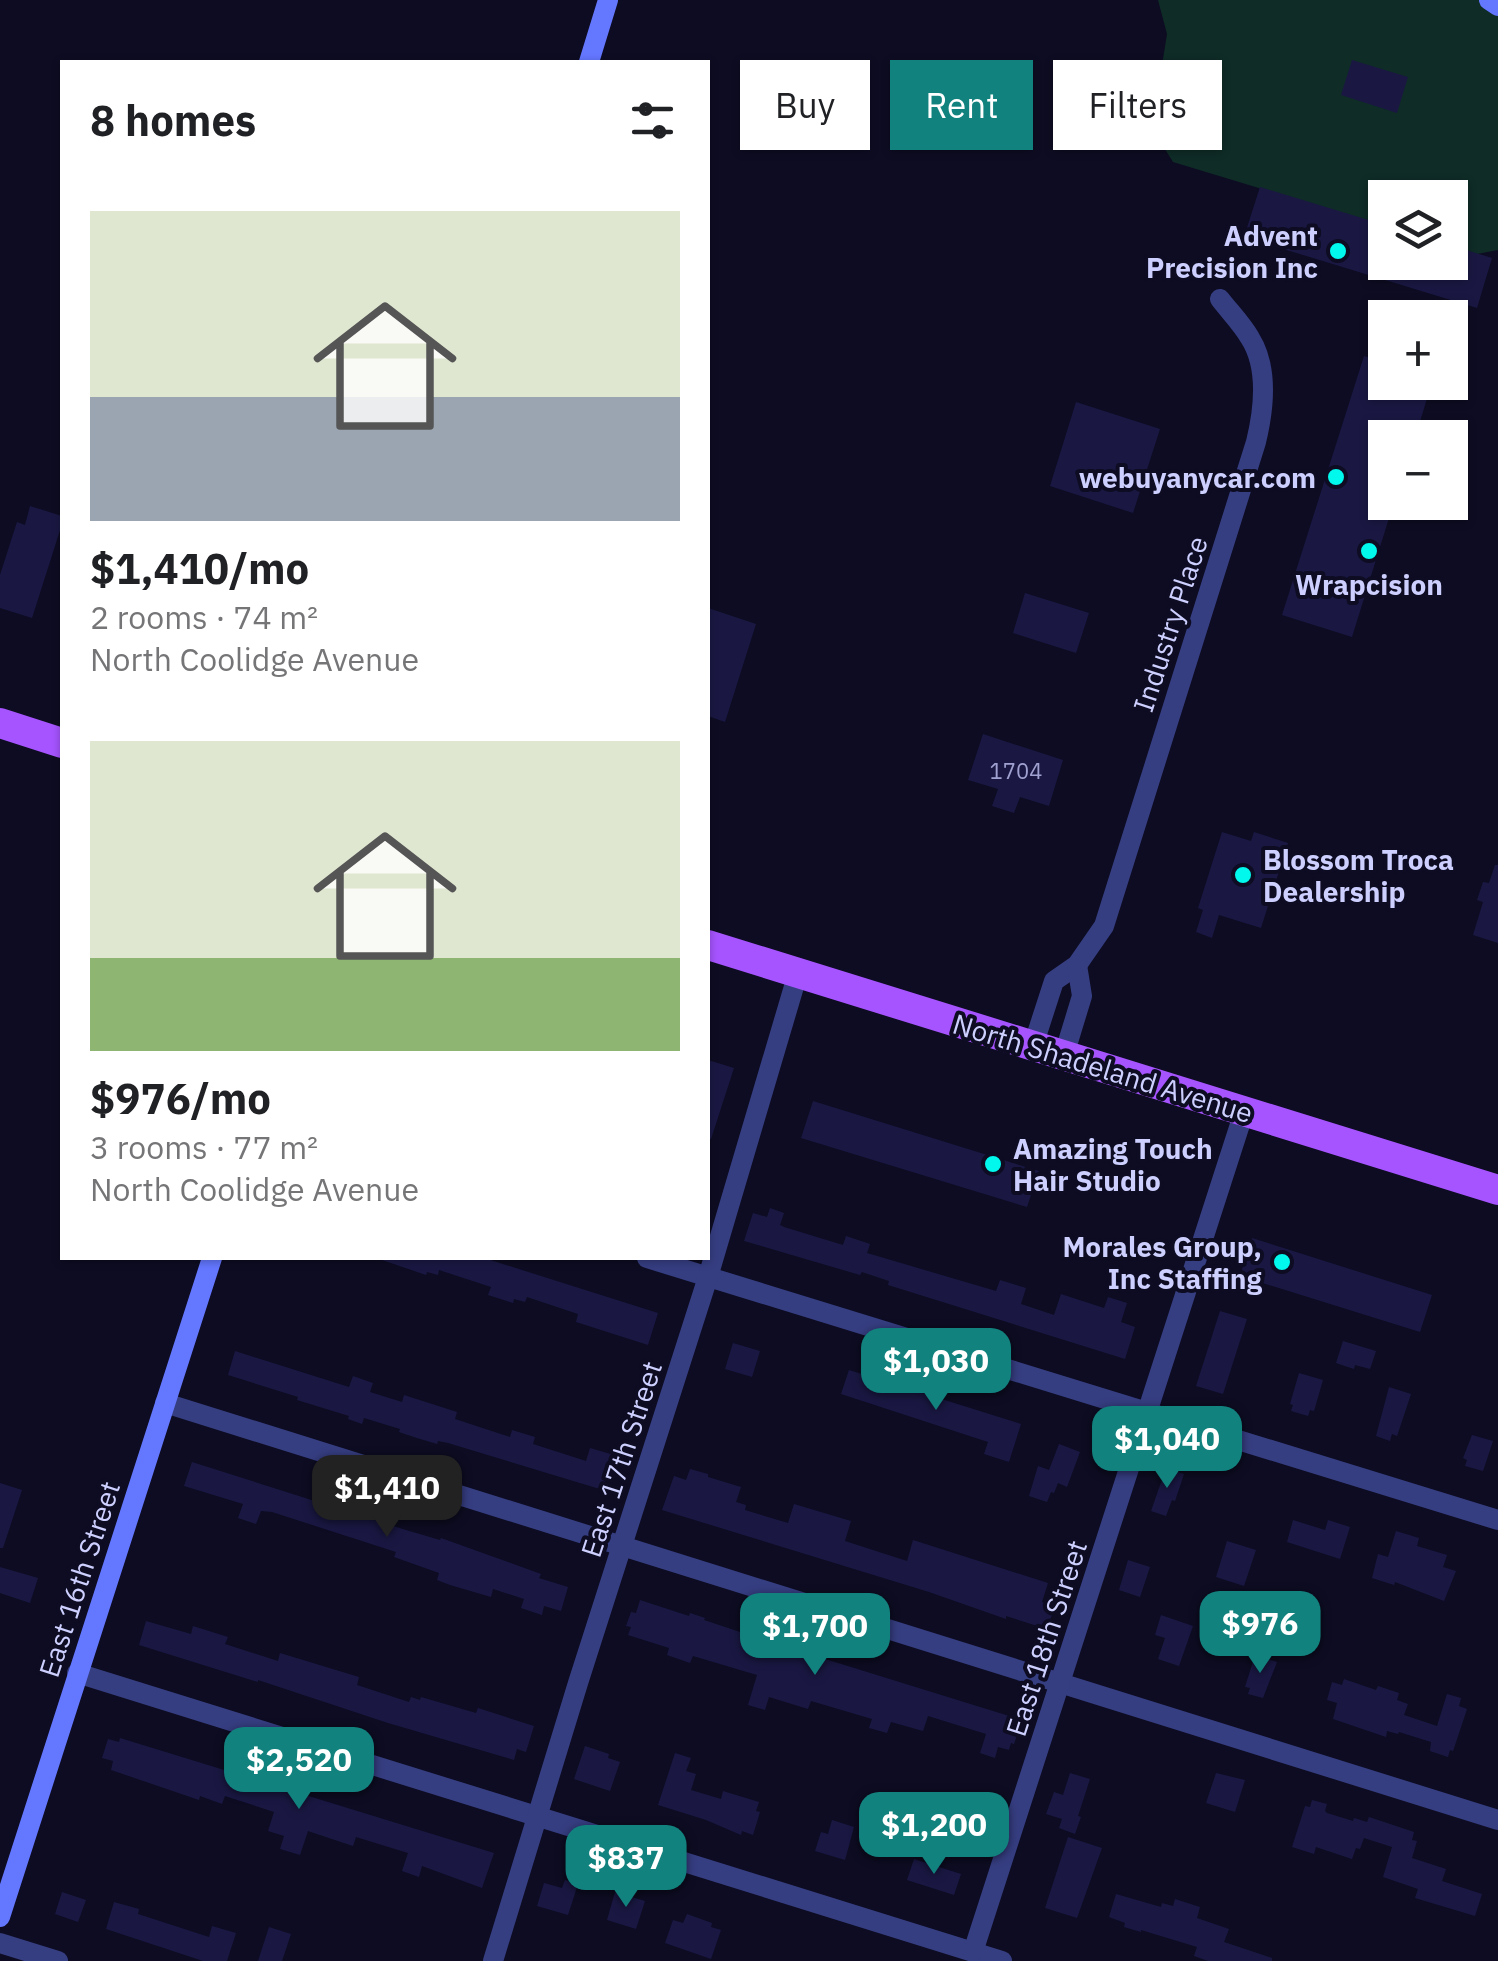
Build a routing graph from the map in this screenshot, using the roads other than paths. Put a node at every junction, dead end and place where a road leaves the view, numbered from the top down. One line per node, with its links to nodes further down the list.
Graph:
1 (608, 0): 4 (street)
2 (1489, 0): 3 (street)
3 (1498, 6)
4 (589, 60)
5 (1220, 299): 9 (street, Industry Place)
6 (0, 724): 7 (main road)
7 (60, 742)
8 (710, 947): 10 (main road, North Shadeland Avenue)
9 (1077, 965): 11 (street, Industry Place); 12 (street)
10 (798, 974): 11 (main road, North Shadeland Avenue); 17 (street, East 17th Street)
11 (1034, 1046): 12 (main road, North Shadeland Avenue)
12 (1064, 1055): 13 (main road, North Shadeland Avenue)
13 (1244, 1112): 14 (main road, North Shadeland Avenue); 19 (street, East 18th Street)
14 (1498, 1190)
15 (211, 1260): 18 (street, East 16th Street)
16 (654, 1260): 17 (street)
17 (708, 1276): 19 (street); 21 (street, East 17th Street)
18 (165, 1403): 21 (street); 22 (street, East 16th Street)
19 (1148, 1412): 20 (street); 23 (street, East 18th Street)
20 (1498, 1520)
21 (622, 1545): 23 (street); 24 (street, East 17th Street)
22 (77, 1673): 24 (street); 26 (street, East 16th Street)
23 (1060, 1682): 25 (street); 28 (street, East 18th Street)
24 (538, 1817): 28 (street); 30 (street, East 17th Street)
25 (1498, 1820)
26 (0, 1917)
27 (0, 1943): 29 (street)
28 (973, 1952): 31 (street)
29 (58, 1961)
30 (493, 1961)
31 (1002, 1961)

